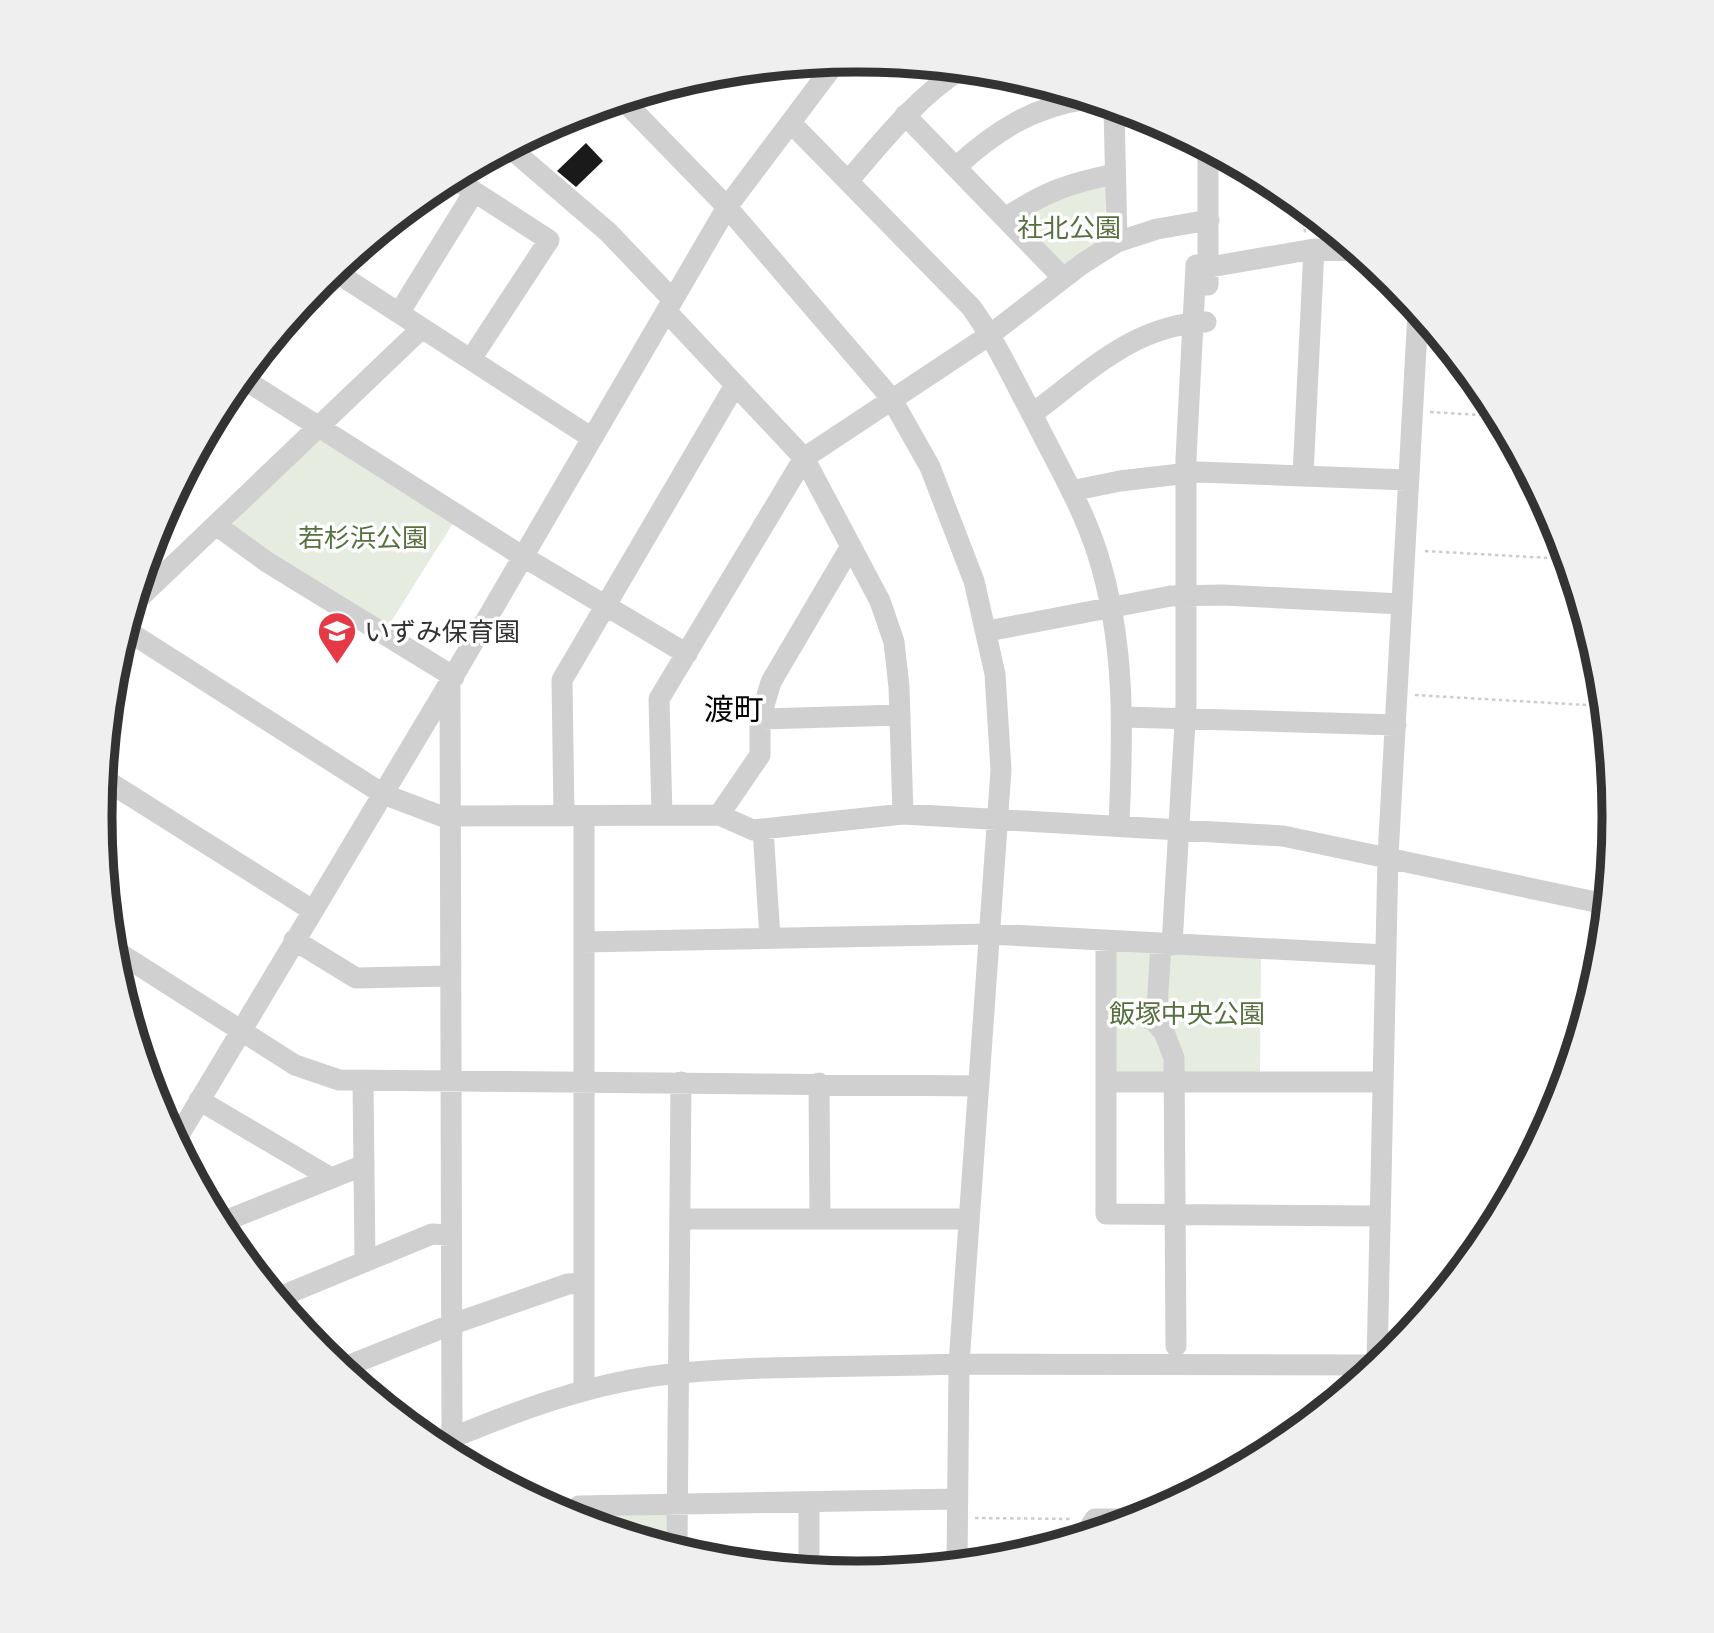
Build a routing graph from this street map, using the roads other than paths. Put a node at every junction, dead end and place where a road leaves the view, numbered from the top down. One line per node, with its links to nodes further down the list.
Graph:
1 (828, 73): 7 (street)
2 (948, 77): 5 (street)
3 (1068, 102): 10 (street)
4 (630, 107): 15 (street)
5 (905, 115): 10 (street); 12 (street)
6 (1114, 118): 11 (street)
7 (791, 123): 12 (street); 15 (street)
8 (518, 155): 24 (street)
9 (1209, 161): 17 (street)
10 (956, 167): 16 (street)
11 (1115, 174): 16 (street); 18 (street)
12 (848, 181): 29 (street)
13 (463, 185): 14 (street)
14 (474, 192): 25 (street); 30 (street)
15 (727, 207): 24 (street); 33 (street)
16 (1005, 218): 23 (street)
17 (1209, 220): 18 (street); 21 (street)
18 (1117, 242): 23 (street)
19 (1311, 249): 20 (street); 21 (street); 39 (street)
20 (1340, 250)
21 (1203, 266): 26 (street)
22 (344, 277): 25 (street)
23 (1063, 278): 29 (street)
24 (670, 306): 32 (street); 36 (street)
25 (399, 313): 28 (street)
26 (1200, 322): 34 (street); 38 (street)
27 (1417, 325): 40 (street)
28 (422, 328): 30 (street); 35 (street)
29 (990, 334): 33 (street); 34 (street)
30 (471, 359): 36 (street)
31 (251, 384): 35 (street)
32 (735, 385): 37 (street); 48 (street)
33 (891, 398): 37 (street); 50 (street)
34 (1032, 414): 41 (street)
35 (318, 426): 42 (street); 44 (street)
36 (592, 438): 44 (street)
37 (804, 458): 43 (street); 52 (street)
38 (1191, 473): 39 (street); 41 (street); 46 (street)
39 (1303, 475): 40 (street)
40 (1407, 480): 47 (street)
41 (1071, 491): 49 (street)
42 (216, 524): 45 (street); 53 (street)
43 (851, 546): 54 (street); 57 (street)
44 (522, 556): 48 (street); 53 (street)
45 (148, 589)
46 (1184, 596): 47 (street); 49 (street); 55 (street)
47 (1402, 604): 58 (street)
48 (605, 605): 52 (street); 64 (street)
49 (1112, 606): 50 (street); 56 (street)
50 (988, 631): 65 (street)
51 (135, 636): 60 (street)
52 (687, 654): 62 (street)
53 (452, 680): 60 (street); 66 (street)
54 (900, 715): 57 (street); 61 (street)
55 (1186, 716): 56 (street); 58 (street); 68 (street)
56 (1124, 717): 67 (street)
57 (760, 719): 63 (street)
58 (1396, 725): 70 (street)
59 (113, 785): 72 (street)
60 (383, 794): 66 (street); 72 (street)
61 (903, 814): 65 (street); 69 (street)
62 (662, 815): 63 (street); 64 (street)
63 (719, 815): 69 (street)
64 (574, 816): 66 (street); 77 (street)
65 (999, 817): 67 (street); 73 (street)
66 (449, 818): 81 (street)
67 (1119, 825): 68 (street)
68 (1180, 828): 70 (street); 78 (street)
69 (763, 829): 74 (street)
70 (1388, 856): 71 (street); 79 (street)
71 (1596, 902)
72 (313, 910): 75 (street)
73 (990, 934): 74 (street); 76 (street); 93 (street)
74 (770, 938): 77 (street)
75 (294, 940): 81 (street); 84 (street)
76 (1106, 941): 78 (street); 82 (street)
77 (584, 942): 87 (street)
78 (1167, 945): 79 (street); 83 (street)
79 (1386, 955): 91 (street)
80 (126, 957): 84 (street)
81 (450, 976): 86 (street)
82 (1106, 1007): 83 (street); 89 (street)
83 (1156, 1023): 90 (street)
84 (240, 1030): 85 (street); 94 (street)
85 (363, 1081): 86 (street); 96 (street)
86 (450, 1081): 87 (street); 104 (street)
87 (584, 1081): 88 (street); 106 (street)
88 (681, 1082): 92 (street); 101 (street)
89 (1106, 1082): 90 (street); 98 (street)
90 (1174, 1082): 91 (street); 98 (street)
91 (1383, 1082): 99 (street)
92 (819, 1083): 93 (street); 102 (street)
93 (978, 1086): 103 (street)
94 (199, 1100): 95 (street); 97 (street)
95 (182, 1130)
96 (364, 1165): 97 (street); 105 (street)
97 (331, 1178): 100 (street)
98 (1169, 1215): 99 (street); 109 (street); 114 (street)
99 (1380, 1216): 110 (street)
100 (231, 1219)
101 (681, 1219): 102 (street); 115 (street)
102 (820, 1219): 103 (street)
103 (970, 1219): 112 (street)
104 (450, 1234): 105 (street); 108 (street)
105 (365, 1262): 107 (street)
106 (584, 1283): 108 (street); 116 (street)
107 (286, 1294)
108 (450, 1325): 111 (street); 117 (street)
109 (1176, 1346)
110 (1377, 1349)
111 (353, 1364)
112 (959, 1364): 114 (street); 115 (street); 119 (street)
113 (1360, 1365): 114 (street)
114 (1163, 1366)
115 (680, 1373): 116 (street); 121 (street)
116 (584, 1391): 118 (street)
117 (443, 1436)
118 (449, 1440)
119 (957, 1499): 120 (street); 124 (street)
120 (809, 1502): 121 (street); 125 (street)
121 (677, 1505): 122 (street); 123 (street)
122 (578, 1507)
123 (677, 1539)
124 (957, 1554)
125 (809, 1560)

